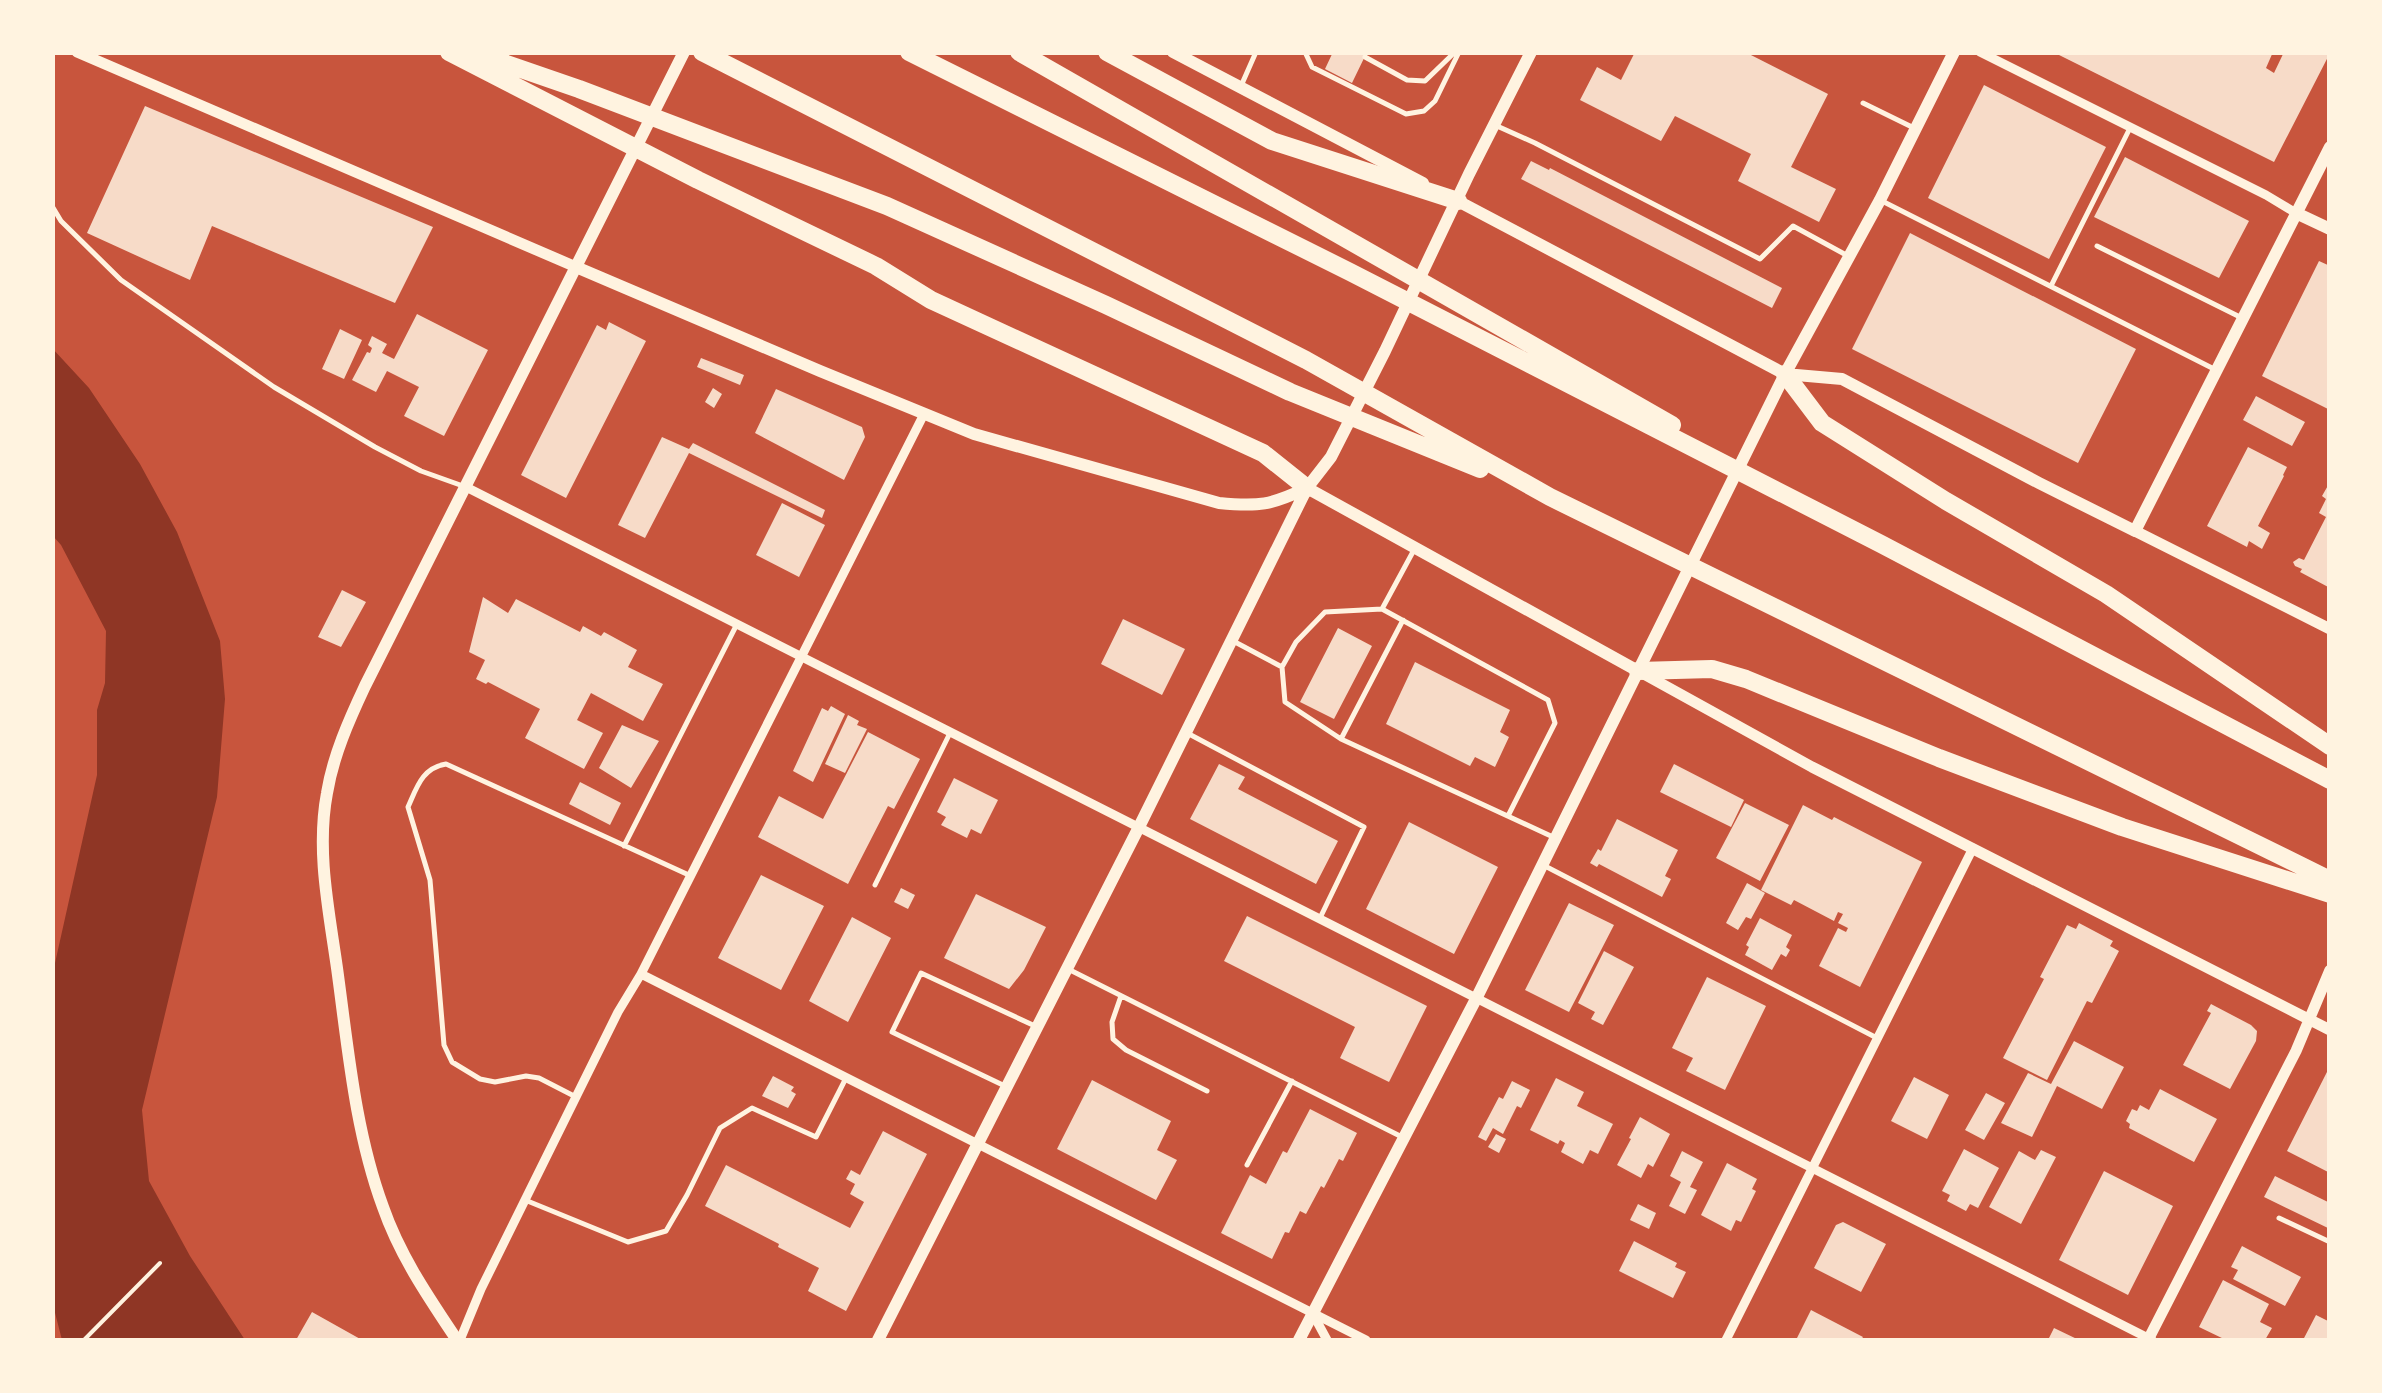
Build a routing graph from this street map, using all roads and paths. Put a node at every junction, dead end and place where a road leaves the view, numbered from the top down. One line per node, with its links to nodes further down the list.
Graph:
1 (76, 52): 30 (street)
2 (449, 52): 37 (highway)
3 (472, 52): 38 (highway)
4 (684, 52): 30 (main road)
5 (702, 52): 38 (highway)
6 (909, 52): 40 (highway)
7 (1019, 52): 40 (highway)
8 (1107, 52): 24 (highway)
9 (1174, 52): 17 (main road)
10 (1256, 52): 17 (lane)
11 (1305, 52): 12 (lane)
12 (1457, 52): 16 (lane)
13 (1531, 52): 19 (main road)
14 (1954, 52): 20 (main road)
15 (1980, 52): 21 (street)
16 (1365, 58)
17 (1240, 88): 24 (main road)
18 (1862, 102): 20 (lane)
19 (1494, 124): 24 (main road); 29 (lane)
20 (1916, 128): 23 (main road)
21 (2130, 128): 26 (street); 31 (lane)
22 (2330, 147): 26 (main road)
23 (1880, 200): 29 (main road); 31 (lane)
24 (1458, 201): 34 (main road); 37 (main road)
25 (52, 206): 36 (lane)
26 (2296, 213): 27 (main road); 32 (main road)
27 (2330, 229)
28 (2097, 246): 32 (lane)
29 (1849, 256): 34 (main road)
30 (576, 267): 35 (main road); 36 (main road)
31 (2051, 286): 33 (lane)
32 (2242, 318): 33 (main road)
33 (2216, 370): 39 (main road)
34 (1785, 374): 39 (main road); 49 (main road); 53 (highway)
35 (924, 414): 37 (main road); 47 (street)
36 (466, 487): 44 (street); 90 (main road)
37 (1307, 488): 41 (main road); 46 (main road)
38 (1550, 497): 62 (highway)
39 (2134, 531): 45 (street)
40 (1881, 544): 54 (highway)
41 (1415, 548): 42 (lane); 49 (main road)
42 (1382, 609): 43 (lane); 48 (lane)
43 (1402, 620): 52 (lane); 55 (lane)
44 (736, 624): 47 (street); 58 (lane)
45 (2330, 629)
46 (1232, 640): 48 (lane); 51 (main road)
47 (802, 658): 50 (street); 61 (street)
48 (1282, 667): 52 (lane)
49 (1638, 671): 57 (main road); 59 (street); 64 (highway)
50 (950, 733): 56 (street); 63 (lane)
51 (1186, 733): 56 (main road); 65 (lane)
52 (1342, 739): 55 (lane)
53 (2330, 746)
54 (2330, 780)
55 (1508, 816): 57 (lane)
56 (1139, 827): 65 (street); 66 (main road)
57 (1556, 838): 60 (main road)
58 (624, 846): 61 (lane); 79 (lane)
59 (1973, 848): 71 (street); 74 (street)
60 (1542, 865): 70 (main road); 74 (lane)
61 (691, 876): 68 (street)
62 (2330, 880)
63 (874, 885)
64 (2330, 894)
65 (1319, 920): 70 (street)
66 (1068, 969): 69 (lane); 72 (main road)
67 (2330, 970): 71 (street)
68 (642, 974): 75 (street); 79 (street)
69 (1121, 996): 76 (lane); 78 (lane)
70 (1477, 997): 80 (main road); 83 (street)
71 (2308, 1019): 73 (street); 96 (street)
72 (1038, 1028): 77 (main road); 77 (lane)
73 (2330, 1030)
74 (1878, 1038): 83 (street)
75 (846, 1077): 81 (street); 84 (lane)
76 (1292, 1081): 80 (lane); 82 (lane)
77 (1007, 1088): 81 (main road)
78 (1207, 1091)
79 (576, 1096): 84 (street)
80 (1404, 1138): 88 (main road)
81 (978, 1144): 88 (street); 91 (main road)
82 (1247, 1166)
83 (1812, 1169): 95 (street); 96 (street)
84 (525, 1200): 90 (street)
85 (2280, 1218): 86 (lane)
86 (2330, 1242)
87 (160, 1263): 89 (path)
88 (1313, 1314): 92 (main road); 93 (street); 94 (street)
89 (84, 1340)
90 (458, 1340)
91 (878, 1340)
92 (1299, 1340)
93 (1327, 1340)
94 (1366, 1340)
95 (1726, 1340)
96 (2150, 1340)

